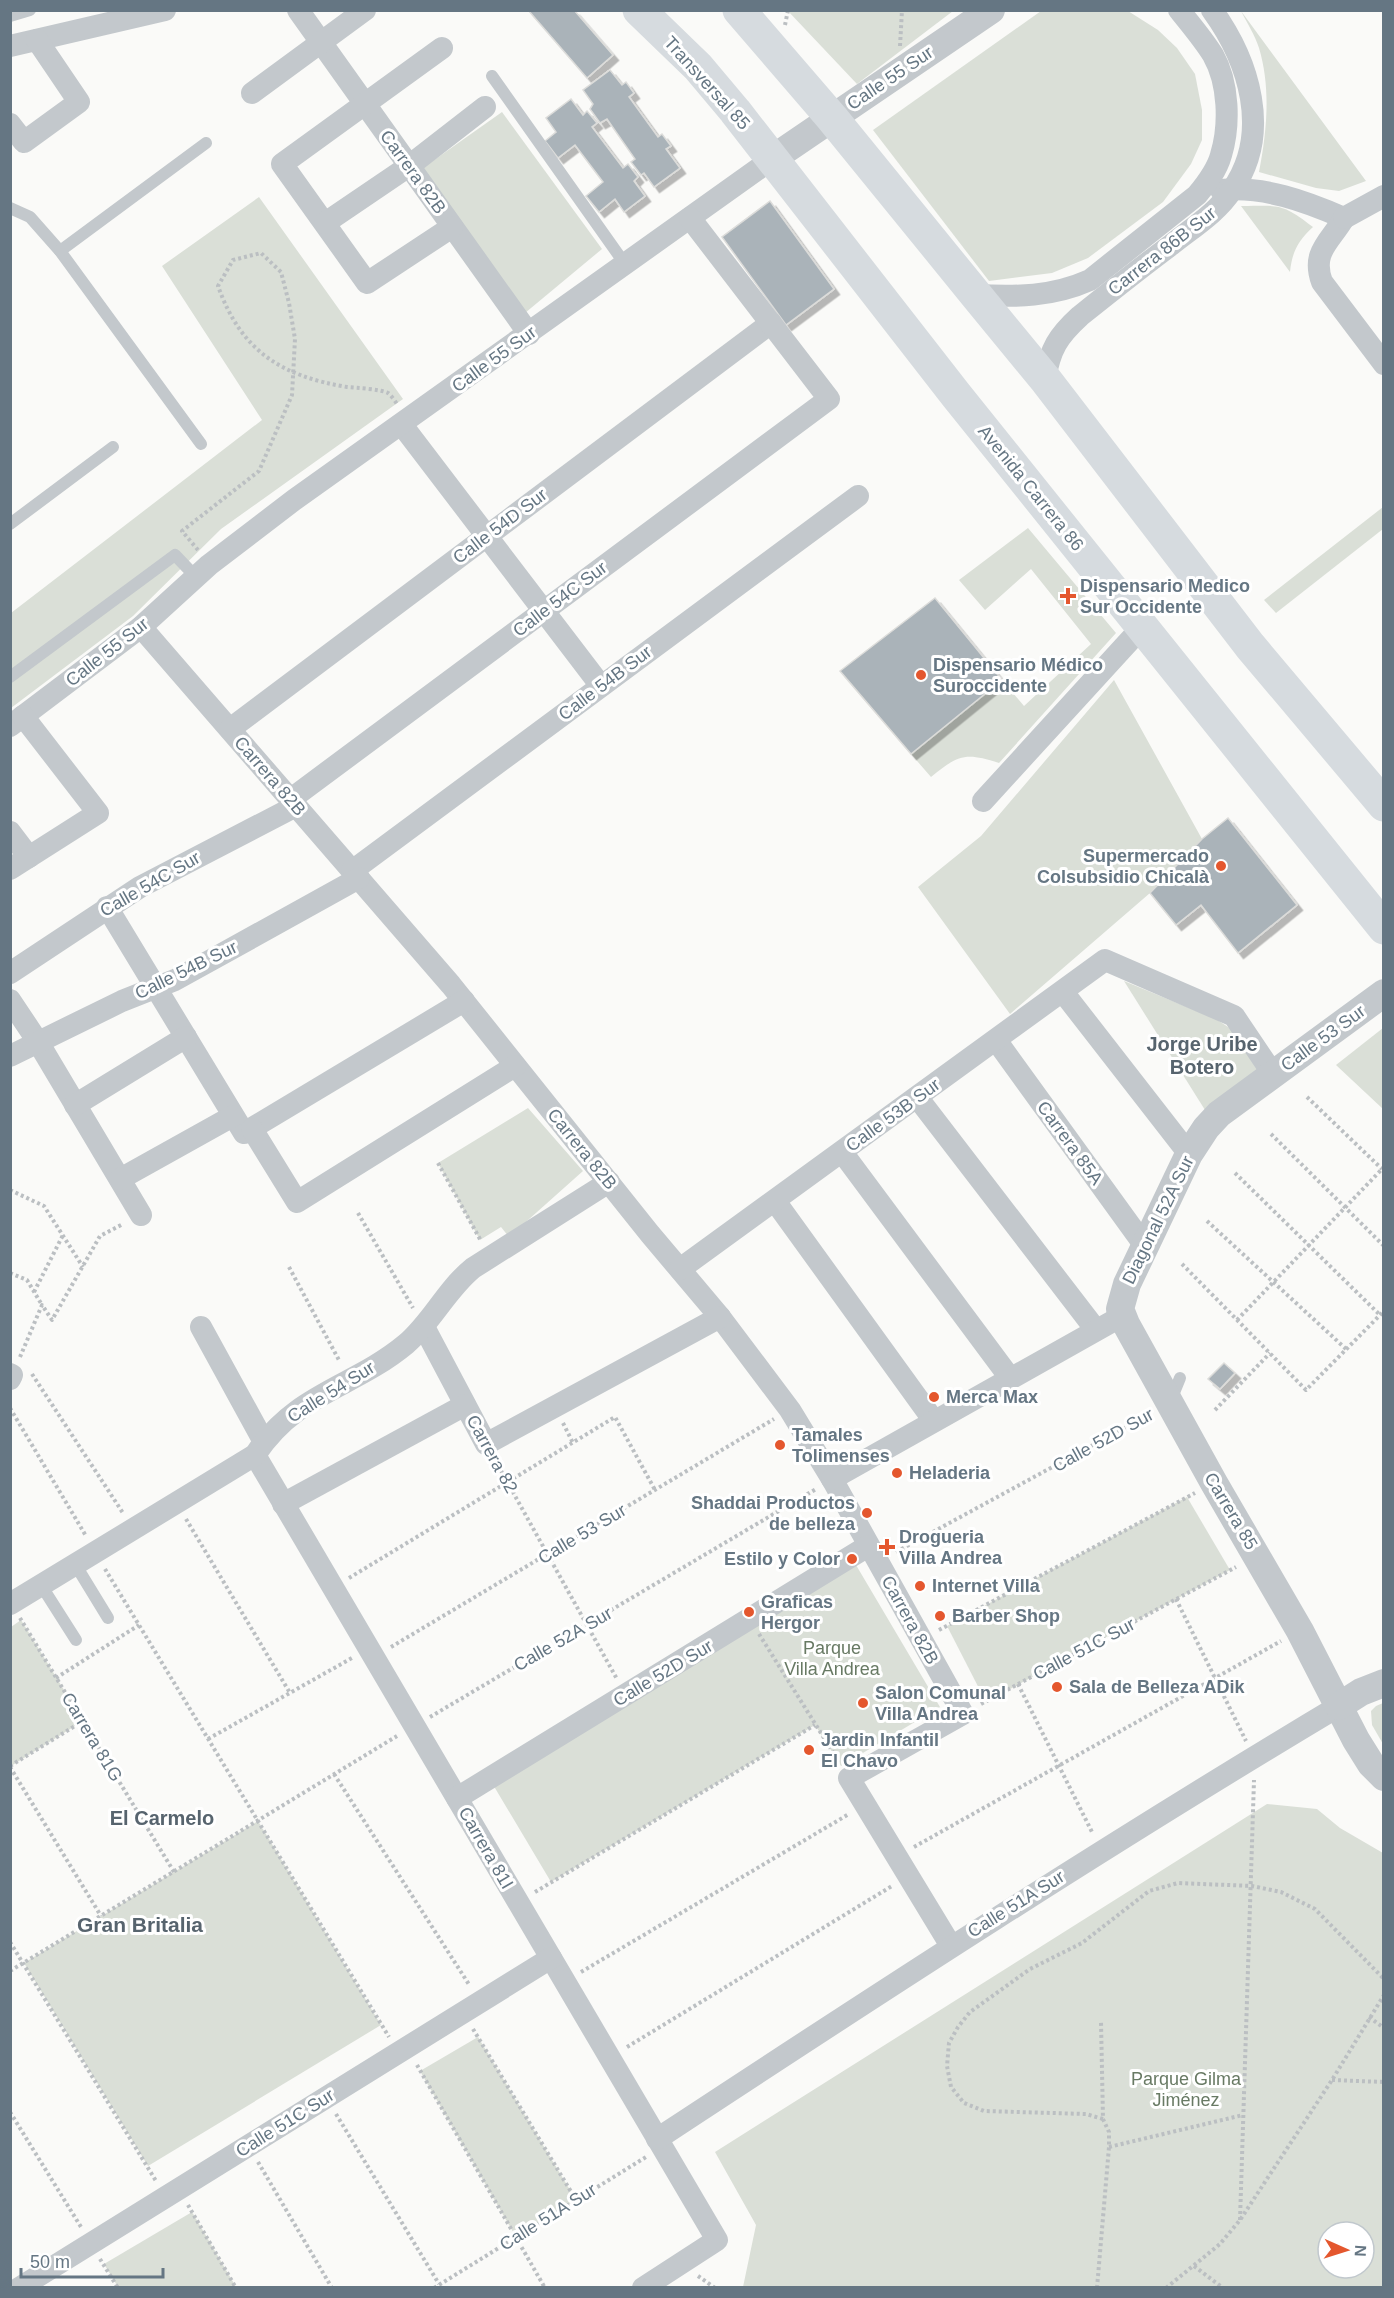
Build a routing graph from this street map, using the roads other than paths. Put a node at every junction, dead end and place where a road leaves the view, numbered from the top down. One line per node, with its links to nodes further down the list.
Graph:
1 (30, 10): 10 (lane)
2 (165, 10): 11 (street)
3 (298, 10): 12 (street, Carrera 82B)
4 (365, 10): 12 (street)
5 (639, 10): 22 (main road, Transversal 85)
6 (739, 10): 19 (main road)
7 (991, 10): 19 (street, Calle 55 Sur)
8 (1179, 10): 25 (street, Carrera 86B Sur)
9 (1212, 10): 24 (street, Carrera 86B Sur)
10 (10, 16)
11 (37, 40): 13 (street); 20 (street)
12 (321, 43): 16 (street); 17 (street, Carrera 82B)
13 (10, 46)
14 (442, 48): 17 (street)
15 (492, 76): 33 (lane)
16 (252, 93)
17 (365, 104): 23 (street, Carrera 82B); 30 (street)
18 (485, 107): 23 (street)
19 (832, 118): 22 (street, Calle 55 Sur); 34 (main road)
20 (10, 124)
21 (206, 143): 32 (lane)
22 (772, 159): 28 (street, Calle 55 Sur); 47 (main road, Avenida Carrera 86)
23 (409, 166): 30 (street); 31 (street, Carrera 82B)
24 (1233, 189): 25 (street); 29 (street); 38 (street, Carrera 86B Sur)
25 (1197, 195): 34 (street, Carrera 86B Sur)
26 (1383, 196): 29 (street)
27 (10, 208): 32 (lane)
28 (690, 218): 33 (street, Calle 55 Sur); 35 (street)
29 (1344, 218): 37 (street)
30 (324, 223): 31 (street)
31 (453, 227): 36 (street, Carrera 82B)
32 (60, 251): 40 (lane)
33 (625, 264): 36 (street, Calle 55 Sur)
34 (976, 294): 38 (main road)
35 (771, 323): 44 (street, Calle 54D Sur); 46 (street, Calle 54C Sur)
36 (529, 334): 39 (street, Calle 55 Sur)
37 (1383, 364)
38 (1045, 379): 55 (main road)
39 (406, 422): 44 (street); 45 (street, Calle 55 Sur)
40 (201, 444)
41 (113, 447): 43 (lane)
42 (858, 496): 50 (street, Calle 54B Sur)
43 (10, 524)
44 (487, 536): 46 (street); 52 (street, Calle 54D Sur)
45 (203, 571): 48 (street, Calle 55 Sur); 49 (lane)
46 (544, 611): 50 (street); 54 (street, Calle 54C Sur)
47 (1143, 626): 53 (street); 60 (main road, Avenida Carrera 86)
48 (141, 627): 51 (street, Calle 55 Sur); 52 (street, Carrera 82B)
49 (10, 678)
50 (601, 686): 58 (street, Calle 54B Sur)
51 (17, 721): 57 (street)
52 (230, 729): 54 (street, Carrera 82B)
53 (983, 801)
54 (294, 803): 58 (street, Carrera 82B); 59 (street, Calle 54C Sur)
55 (1383, 805)
56 (10, 832): 57 (street)
57 (20, 863)
58 (356, 875): 62 (street, Calle 54B Sur); 66 (street, Carrera 82B)
59 (107, 907): 61 (street, Calle 54C Sur); 62 (street)
60 (1383, 928)
61 (10, 972)
62 (156, 988): 67 (street); 69 (street, Calle 54B Sur)
63 (1063, 992): 68 (street, Calle 53B Sur); 72 (street, Calle 53B Sur); 78 (street)
64 (1383, 993): 72 (street, Calle 53 Sur)
65 (10, 1000): 69 (street)
66 (464, 1002): 71 (street, Carrera 82B); 75 (street)
67 (186, 1037): 74 (street); 75 (street)
68 (996, 1040): 73 (street, Calle 53B Sur); 83 (street, Carrera 85A)
69 (38, 1042): 70 (street, Calle 54B Sur); 74 (street)
70 (10, 1056)
71 (515, 1066): 75 (street); 80 (street, Carrera 82B)
72 (1273, 1074): 76 (street, Calle 53 Sur)
73 (917, 1097): 77 (street, Calle 53B Sur); 89 (street)
74 (75, 1105): 79 (street)
75 (243, 1126): 79 (street)
76 (1206, 1128): 78 (street, Diagonal 52A Sur)
77 (842, 1152): 81 (street, Calle 53B Sur); 90 (street)
78 (1189, 1154): 83 (street, Diagonal 52A Sur)
79 (120, 1179): 82 (street)
80 (609, 1182): 84 (street, Carrera 82B); 87 (street, Calle 54 Sur)
81 (775, 1201): 84 (street, Calle 53B Sur); 92 (street)
82 (141, 1215)
83 (1145, 1246): 85 (street, Diagonal 52A Sur)
84 (680, 1269): 86 (street, Carrera 82B)
85 (1122, 1316): 89 (street); 103 (street, Carrera 85)
86 (720, 1317): 91 (street, Carrera 82); 94 (street, Carrera 82B)
87 (424, 1327): 91 (street, Carrera 82); 93 (street, Calle 54 Sur)
88 (201, 1328): 93 (street, Carrera 81I)
89 (1096, 1330): 90 (street)
90 (1010, 1378): 92 (street)
91 (465, 1406): 95 (street)
92 (934, 1421): 94 (street)
93 (260, 1449): 95 (street, Carrera 81I); 97 (street, Calle 54 Sur)
94 (832, 1479): 96 (street, Carrera 82B)
95 (283, 1504): 105 (street, Carrera 81I)
96 (873, 1555): 105 (street, Calle 52D Sur); 106 (street, Carrera 82B)
97 (75, 1564): 98 (street, Calle 54 Sur); 100 (lane)
98 (41, 1586): 99 (street, Calle 54 Sur); 101 (lane)
99 (11, 1603)
100 (108, 1618)
101 (76, 1640)
102 (1383, 1683): 103 (street, Calle 51A Sur)
103 (1340, 1706): 104 (street); 106 (street, Calle 51A Sur)
104 (1383, 1778)
105 (457, 1798): 107 (street, Carrera 81I)
106 (951, 1946): 108 (street, Calle 51A Sur)
107 (551, 1958): 108 (street, Carrera 81I); 109 (street, Calle 51C Sur)
108 (659, 2143): 110 (street, Carrera 81I)
109 (19, 2288)
110 (643, 2288)

